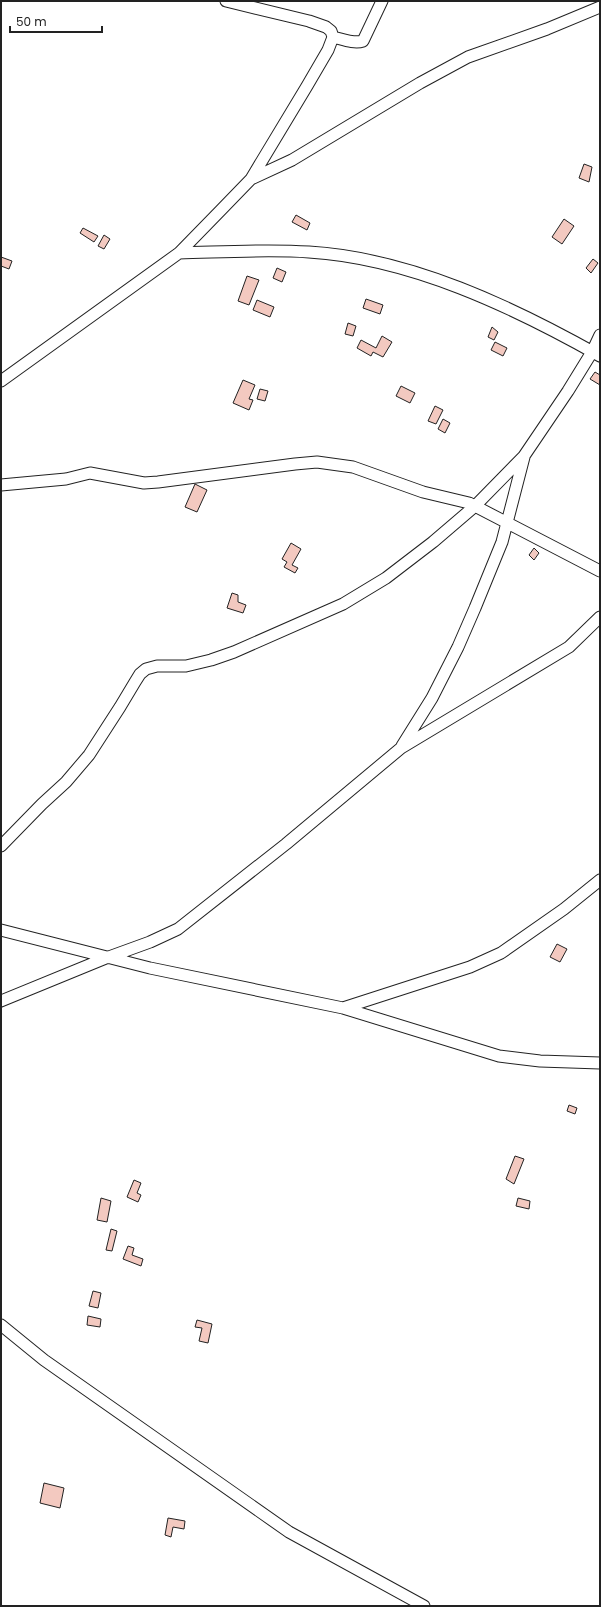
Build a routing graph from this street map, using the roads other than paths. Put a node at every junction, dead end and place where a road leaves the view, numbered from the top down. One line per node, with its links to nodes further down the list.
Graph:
1 (226, 1): 4 (street)
2 (382, 1): 4 (street)
3 (600, 7): 5 (street)
4 (333, 37): 5 (street)
5 (251, 179): 6 (street)
6 (179, 253): 8 (street); 9 (street)
7 (600, 335): 8 (street)
8 (596, 354): 10 (street)
9 (1, 381)
10 (524, 456): 12 (street); 13 (street)
11 (1, 485): 12 (street)
12 (475, 506): 13 (street); 17 (street)
13 (506, 522): 14 (street); 16 (street)
14 (600, 571)
15 (600, 617): 16 (street)
16 (401, 748): 20 (street)
17 (1, 846)
18 (600, 880): 22 (street)
19 (1, 930): 20 (street)
20 (106, 958): 21 (street); 22 (street)
21 (1, 1001)
22 (343, 1008): 23 (street)
23 (600, 1064)
24 (1, 1325): 25 (street)
25 (424, 1606)

